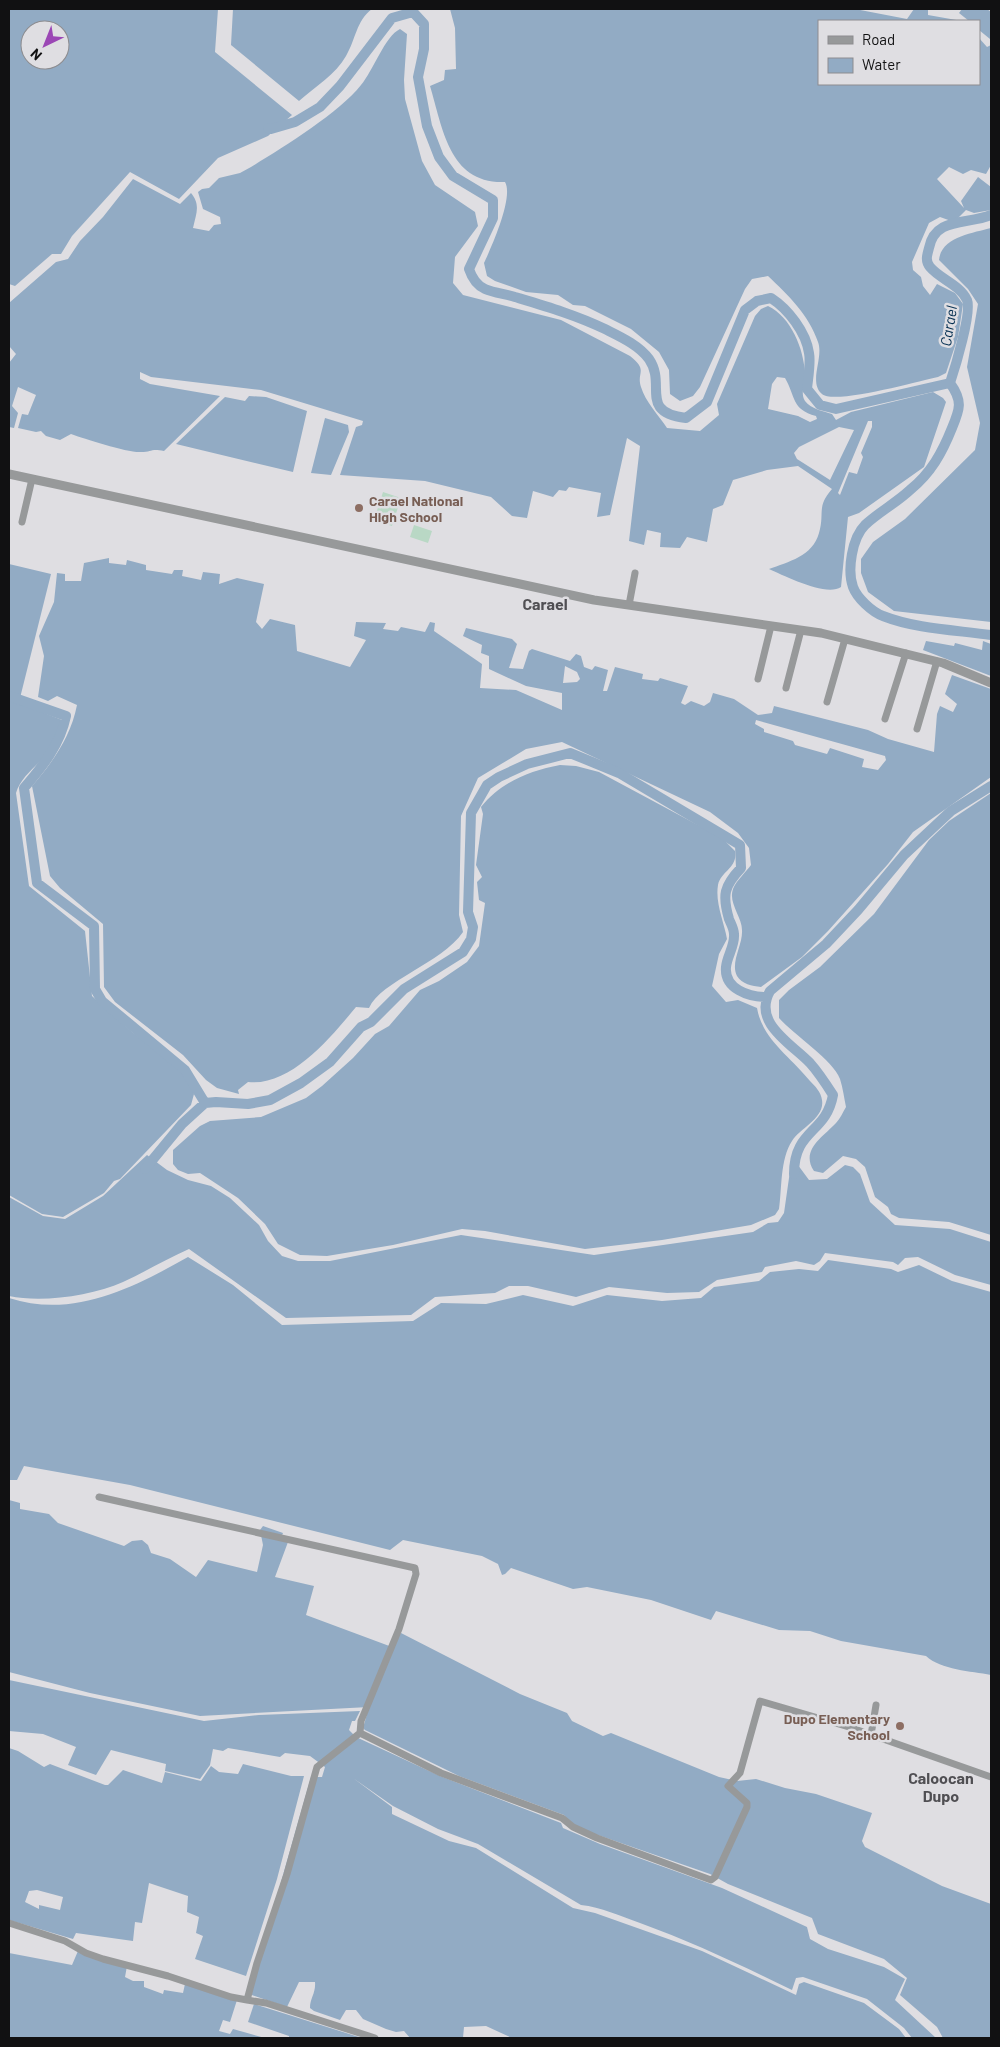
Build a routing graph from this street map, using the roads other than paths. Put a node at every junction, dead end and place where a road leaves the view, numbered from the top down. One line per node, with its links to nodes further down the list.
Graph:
1 (9, 474): 2 (street)
2 (32, 479): 3 (street); 5 (street)
3 (22, 522)
4 (635, 573): 5 (street)
5 (629, 605): 6 (street)
6 (772, 626): 7 (street); 11 (street)
7 (801, 630): 8 (street); 13 (street)
8 (845, 639): 9 (street); 14 (street)
9 (906, 653): 10 (street); 15 (street)
10 (937, 661): 12 (street); 16 (street)
11 (758, 679)
12 (991, 683)
13 (786, 688)
14 (826, 702)
15 (885, 719)
16 (917, 729)
17 (99, 1497): 19 (street)
18 (876, 1705): 20 (street)
19 (358, 1735): 20 (street); 23 (street)
20 (871, 1735): 21 (street)
21 (991, 1777)
22 (9, 1923): 23 (street)
23 (247, 2000): 24 (street)
24 (375, 2038)

